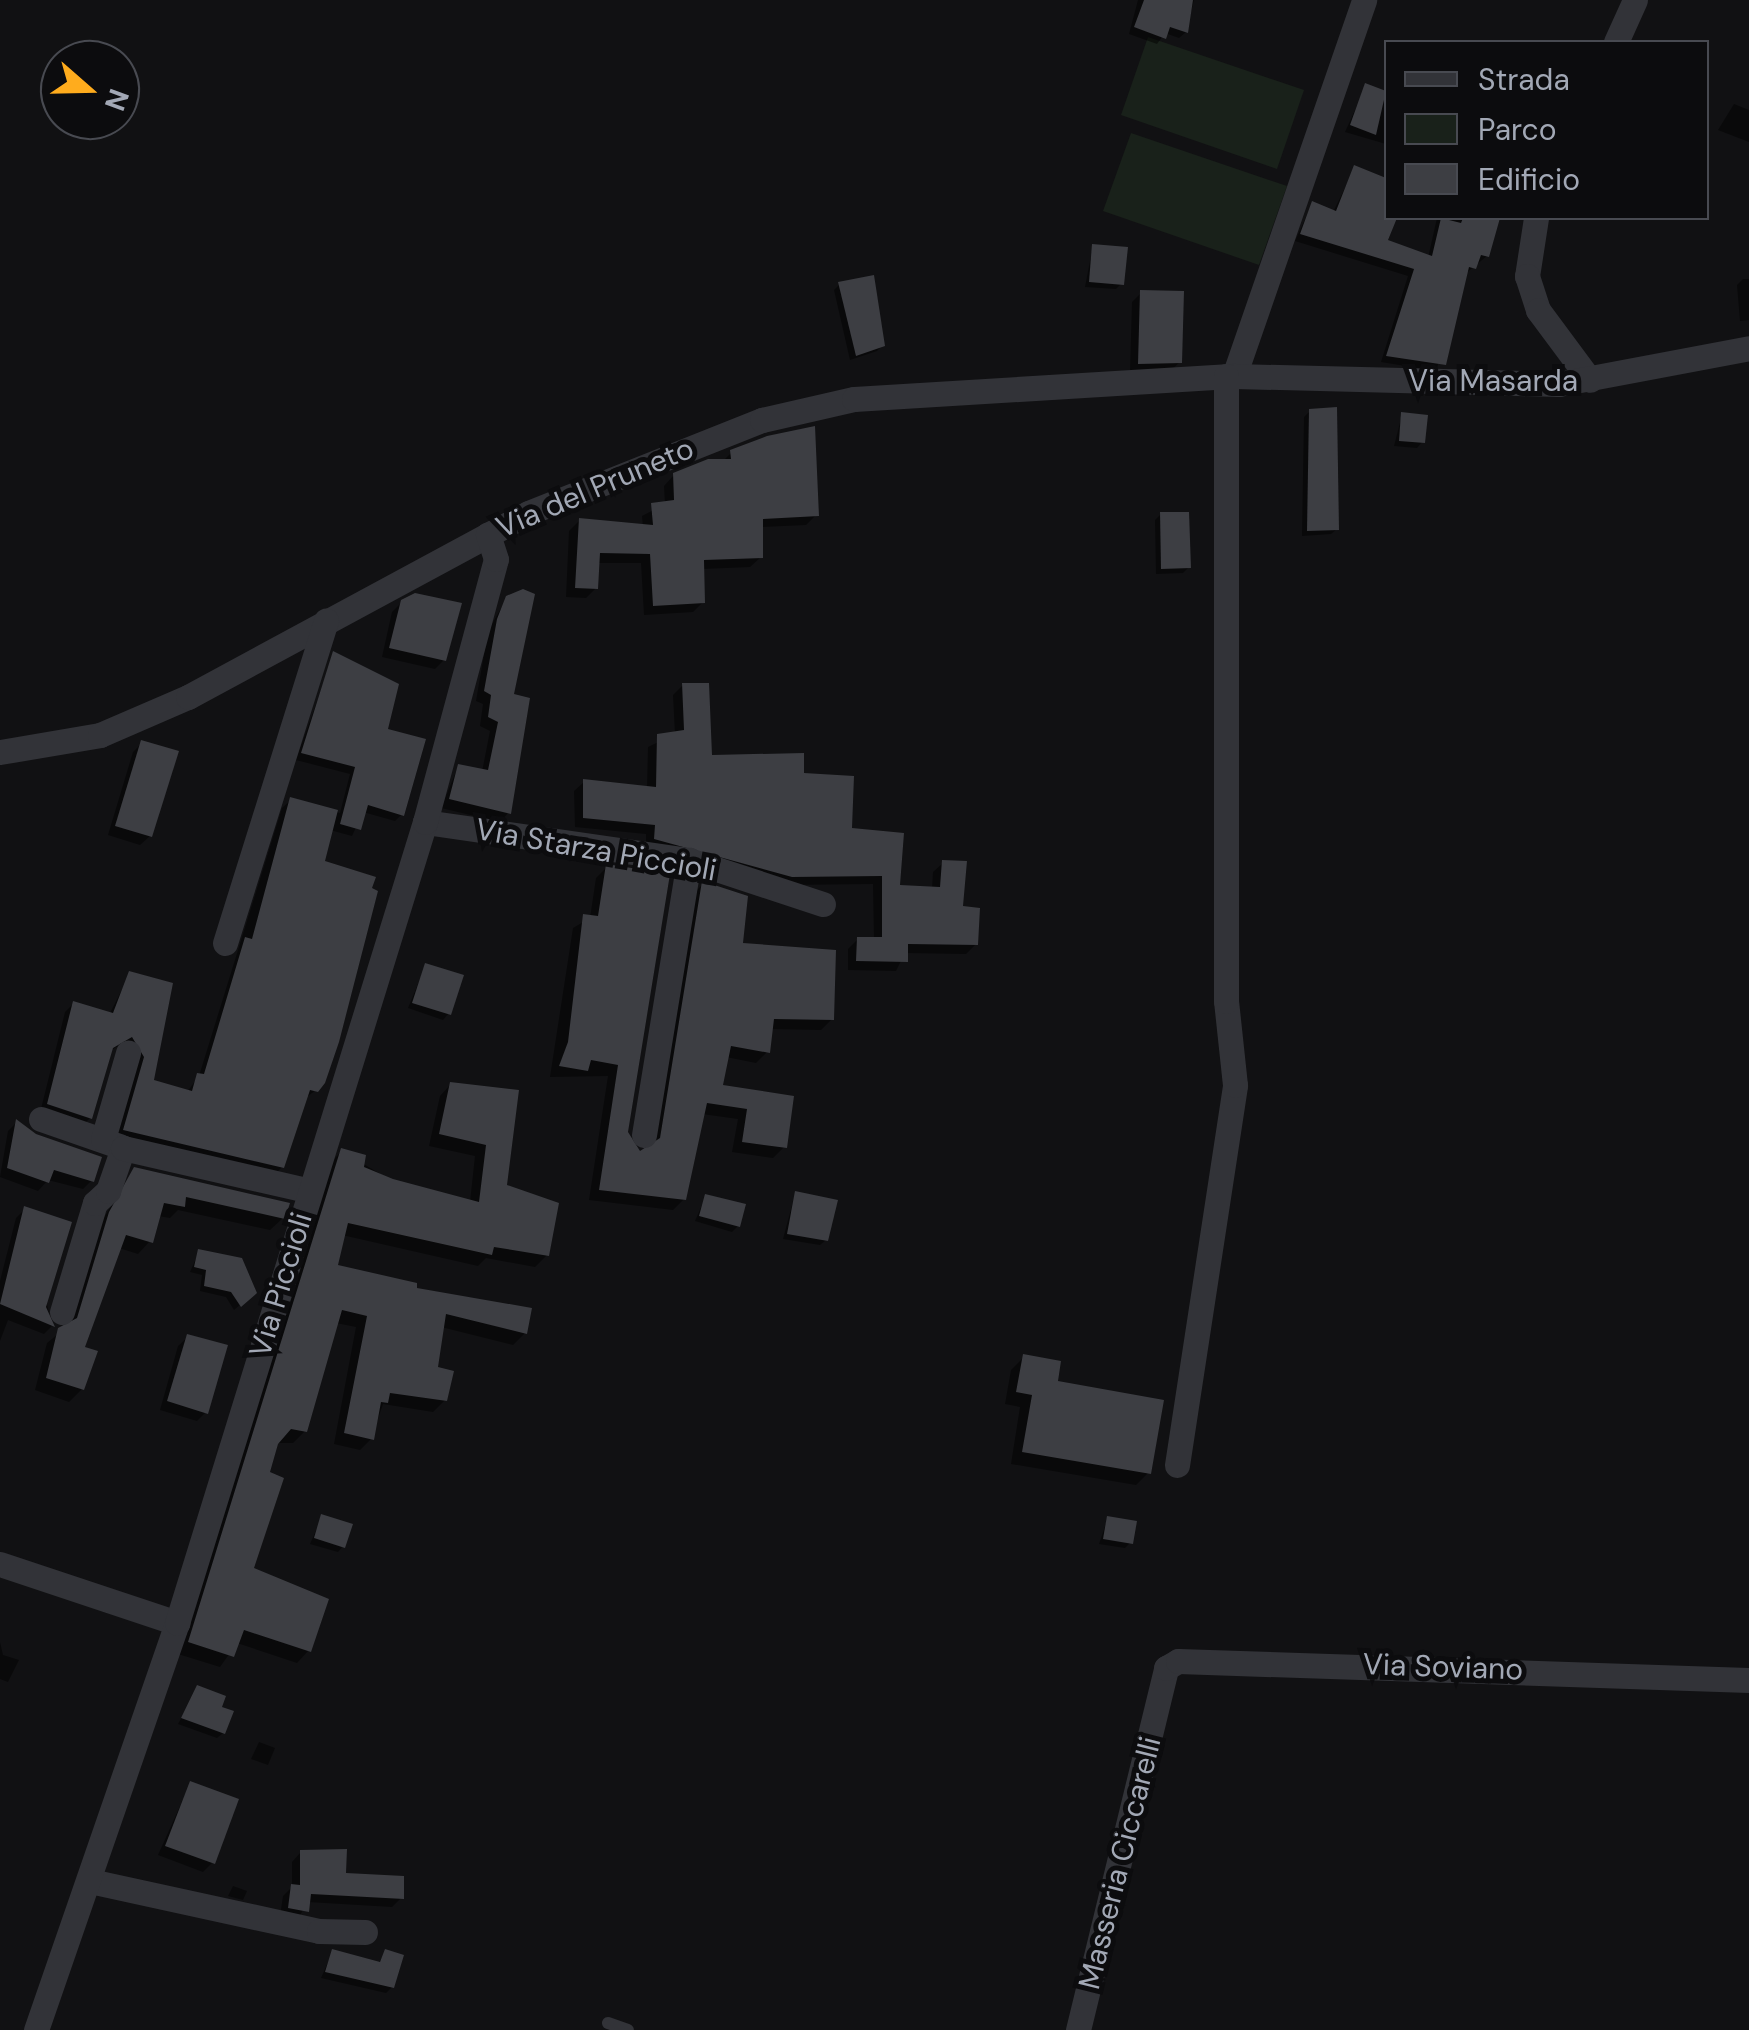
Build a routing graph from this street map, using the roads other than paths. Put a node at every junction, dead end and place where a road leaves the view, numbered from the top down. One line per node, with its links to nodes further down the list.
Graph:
1 (1364, 0): 6 (street)
2 (1635, 0): 3 (street)
3 (1617, 40)
4 (1536, 220): 7 (street)
5 (1749, 348): 7 (street, Via Masarda)
6 (1230, 376): 7 (street, Via Masarda); 8 (street, Via del Pruneto); 21 (street)
7 (1590, 380)
8 (488, 534): 9 (street, Via del Pruneto); 11 (street, Via Piccioli)
9 (326, 620): 10 (street, Via del Pruneto); 14 (street)
10 (0, 752)
11 (424, 822): 12 (street, Via Starza Piccioli); 19 (street, Via Piccioli)
12 (688, 860): 13 (street, Via Starza Piccioli); 17 (street)
13 (823, 904)
14 (224, 944)
15 (128, 1053): 18 (street)
16 (41, 1119): 18 (street)
17 (644, 1134)
18 (113, 1144): 19 (street); 20 (street)
19 (310, 1191): 23 (street, Via Piccioli)
20 (62, 1312)
21 (1177, 1465)
22 (0, 1564): 23 (street)
23 (177, 1623): 26 (street, Via Piccioli)
24 (1749, 1680): 25 (street, Via Soviano)
25 (1160, 1696): 31 (street, Masseria Ciccarelli)
26 (90, 1881): 27 (street); 29 (street, Via Piccioli)
27 (364, 1932)
28 (608, 2022): 30 (lane)
29 (36, 2030)
30 (628, 2030)
31 (1078, 2030)

